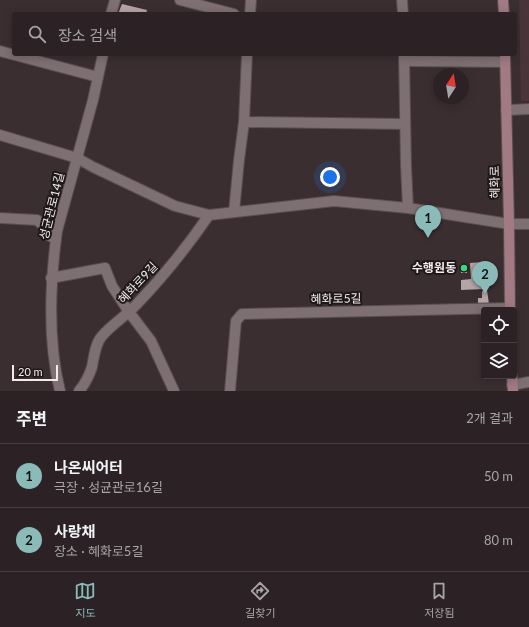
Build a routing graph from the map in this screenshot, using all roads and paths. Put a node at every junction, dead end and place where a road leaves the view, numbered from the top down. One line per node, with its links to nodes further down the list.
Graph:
1 (114, 0): 6 (street)
2 (180, 0): 7 (street)
3 (251, 0): 8 (street)
4 (402, 0): 9 (street)
5 (504, 0): 10 (street)
6 (112, 12)
7 (226, 12)
8 (250, 12)
9 (403, 12)
10 (504, 12)
11 (0, 51): 12 (street)
12 (12, 54)
13 (19, 56): 18 (street)
14 (103, 56): 18 (street, 성균관로14길)
15 (247, 56): 21 (street)
16 (404, 58): 17 (street); 22 (street)
17 (505, 58): 20 (street, 혜화로)
18 (98, 77): 24 (street, 성균관로14길)
19 (529, 109): 20 (street)
20 (506, 110): 29 (street, 혜화로)
21 (244, 122): 22 (street); 26 (street)
22 (405, 124): 25 (street)
23 (0, 135): 24 (street)
24 (77, 158): 27 (street); 31 (street, 성균관로14길)
25 (408, 208): 26 (street); 29 (street)
26 (234, 212): 27 (street)
27 (209, 215): 35 (street, 혜화로9길)
28 (0, 218): 31 (street)
29 (509, 224): 30 (street); 33 (street, 혜화로)
30 (529, 224)
31 (56, 239): 32 (street, 성균관로14길)
32 (51, 278): 35 (street); 38 (street, 성균관로14길)
33 (510, 307)
34 (481, 310): 41 (street, 혜화로5길)
35 (129, 312): 39 (street, 혜화로9길); 40 (street)
36 (529, 382): 37 (street)
37 (512, 384)
38 (60, 391)
39 (79, 391)
40 (174, 391)
41 (230, 391)

